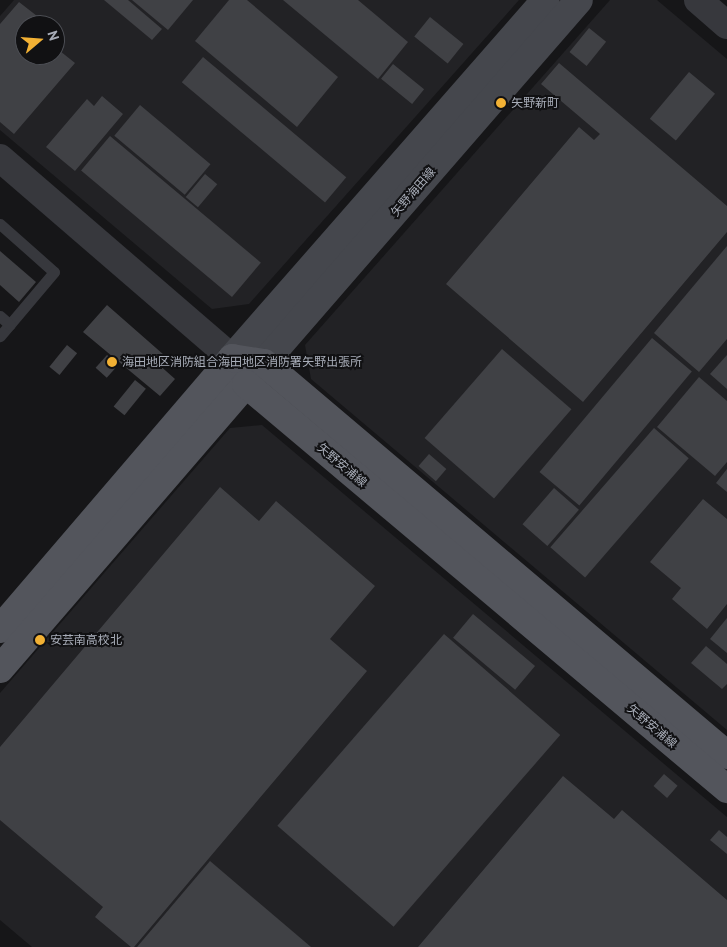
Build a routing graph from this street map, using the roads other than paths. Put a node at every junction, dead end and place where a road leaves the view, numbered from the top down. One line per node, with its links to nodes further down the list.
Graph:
1 (545, 0): 10 (main road)
2 (579, 0): 11 (main road, 矢野海田線)
3 (698, 0): 4 (street)
4 (727, 25)
5 (0, 158): 10 (street)
6 (0, 224): 8 (lane)
7 (0, 316): 8 (lane)
8 (10, 324): 9 (lane)
9 (0, 336)
10 (232, 358): 11 (main road); 12 (street); 13 (main road)
11 (264, 364): 12 (main road, 矢野海田線); 15 (main road)
12 (246, 384): 14 (main road); 16 (main road, 矢野安浦線)
13 (0, 629)
14 (0, 669)
15 (727, 755)
16 (727, 789)

